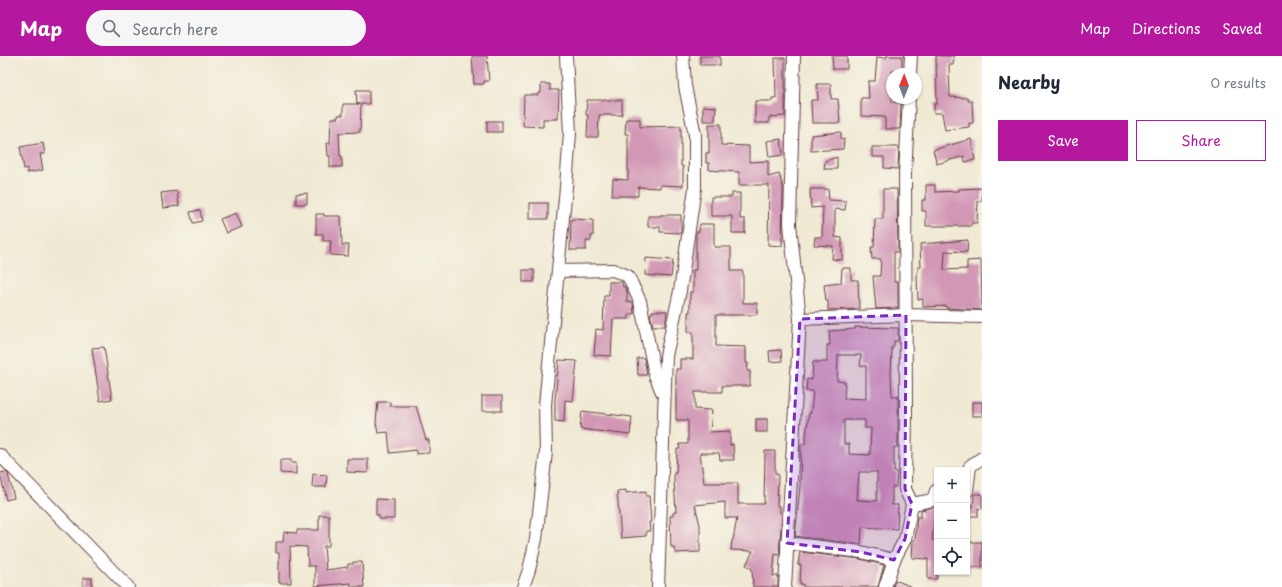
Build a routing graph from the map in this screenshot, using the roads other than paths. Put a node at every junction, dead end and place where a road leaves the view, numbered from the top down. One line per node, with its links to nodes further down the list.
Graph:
1 (566, 56): 7 (street)
2 (683, 56): 11 (street)
3 (794, 56): 10 (street)
4 (911, 56): 5 (street)
5 (910, 68)
6 (909, 104): 8 (street)
7 (558, 271): 11 (street); 20 (street)
8 (906, 315): 9 (street); 10 (street); 16 (street)
9 (982, 317)
10 (800, 319): 17 (street)
11 (664, 397): 21 (street)
12 (0, 455): 19 (street)
13 (982, 458): 14 (street)
14 (970, 467)
15 (934, 497): 16 (street)
16 (912, 504): 18 (street)
17 (787, 543): 18 (street); 22 (street)
18 (894, 560): 23 (street)
19 (128, 587)
20 (523, 587)
21 (658, 587)
22 (785, 587)
23 (885, 587)

